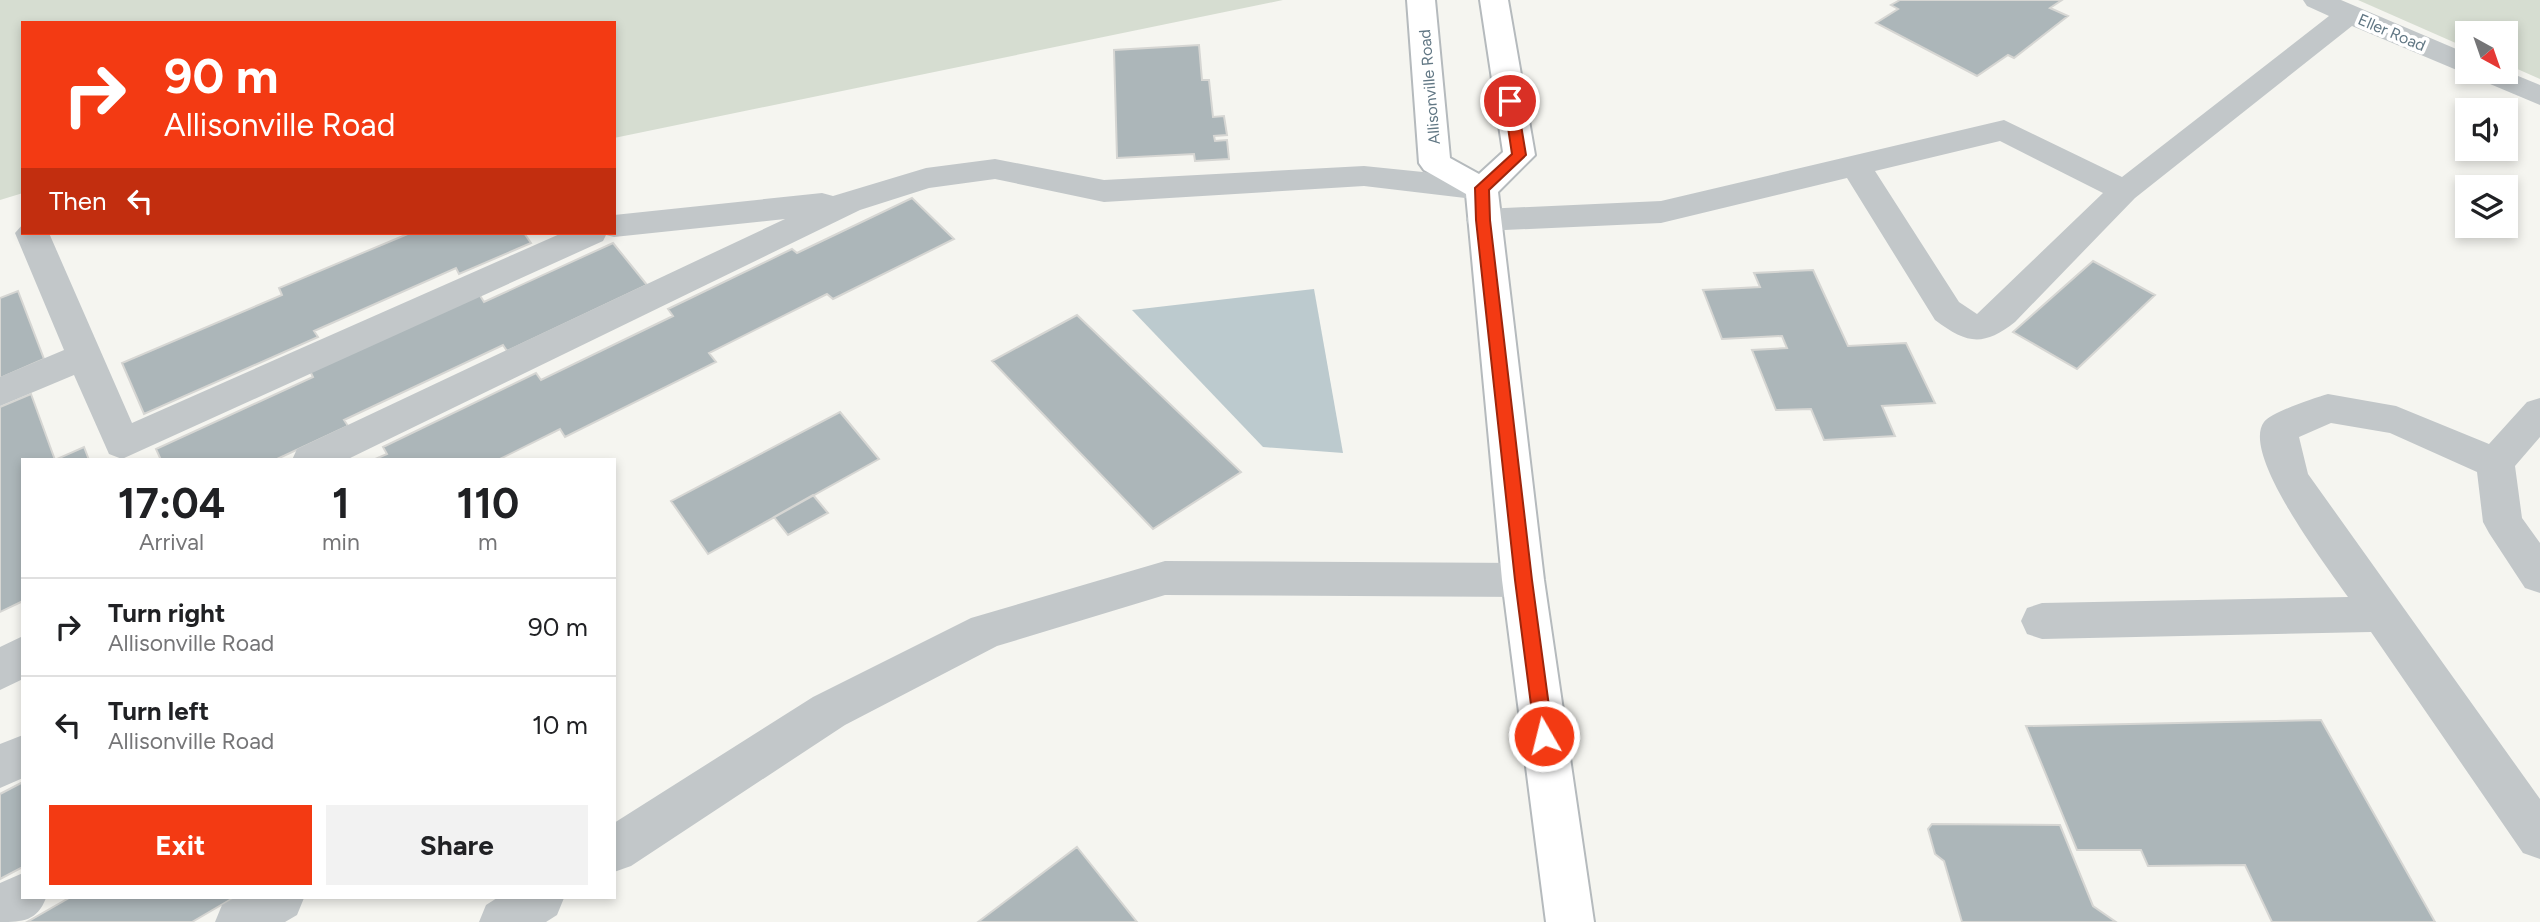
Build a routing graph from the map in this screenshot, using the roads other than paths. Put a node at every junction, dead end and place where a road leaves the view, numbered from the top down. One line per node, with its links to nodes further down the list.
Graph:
1 (1421, 0): 11 (main road, Allisonville Road)
2 (1494, 0): 11 (main road)
3 (2317, 0): 4 (street, Eller Road)
4 (2350, 14): 5 (street, Eller Road); 9 (street)
5 (2455, 59)
6 (2512, 84): 7 (street)
7 (2540, 96)
8 (1855, 165): 9 (street); 9 (street); 11 (street)
9 (2124, 191)
10 (848, 202): 11 (street); 12 (street); 19 (street)
11 (1483, 204): 22 (main road)
12 (616, 226)
13 (33, 235): 15 (street)
14 (588, 235): 18 (street)
15 (85, 356): 16 (street); 18 (street)
16 (0, 392)
17 (2540, 412): 20 (street)
18 (126, 452)
19 (315, 458)
20 (2494, 463): 21 (street); 23 (street)
21 (2540, 576)
22 (1523, 580): 30 (street); 37 (main road)
23 (2382, 614): 24 (street); 29 (street)
24 (2042, 621)
25 (21, 655): 26 (street)
26 (0, 671)
27 (21, 756): 28 (street)
28 (0, 766)
29 (2540, 837)
30 (616, 849)
31 (21, 897): 34 (street)
32 (278, 899): 35 (street)
33 (538, 899): 36 (street)
34 (0, 909)
35 (239, 922)
36 (503, 922)
37 (1570, 922)

